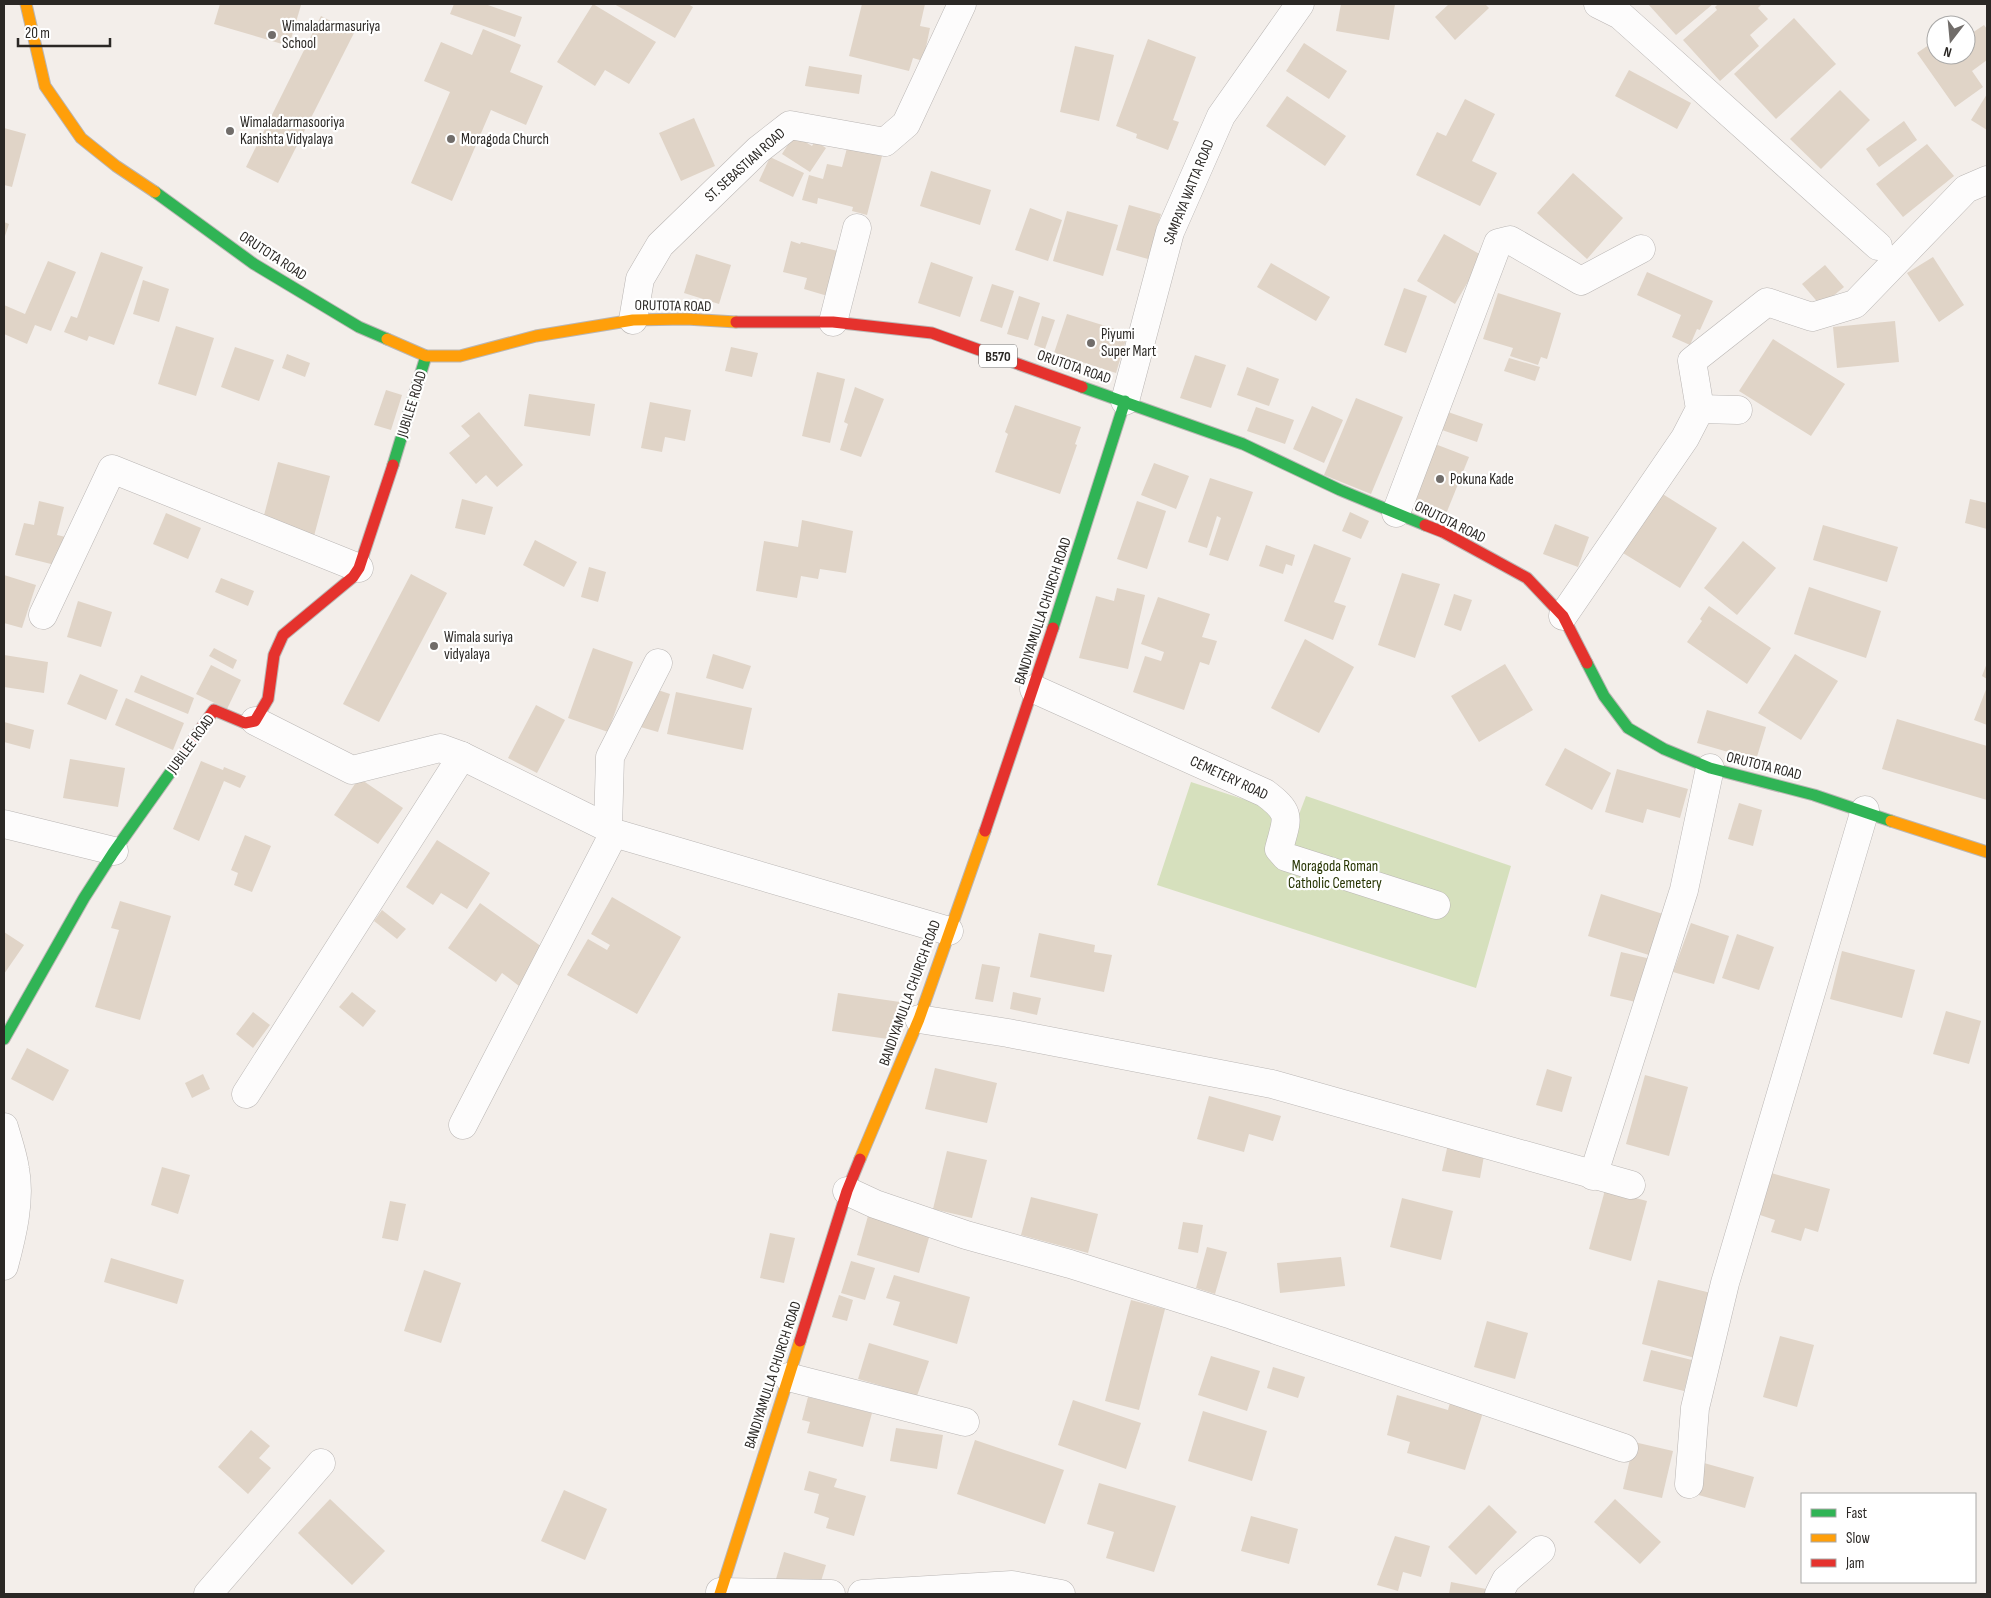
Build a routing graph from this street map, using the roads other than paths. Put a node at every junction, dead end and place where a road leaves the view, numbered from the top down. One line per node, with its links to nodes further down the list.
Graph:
1 (26, 4): 11 (main road, ORUTOTA ROAD / B570)
2 (962, 4): 9 (street, ST. SEBASTIAN ROAD)
3 (1300, 4): 12 (street, SAMPAYA WATTA ROAD)
4 (1598, 4): 7 (street)
5 (1987, 180): 13 (street)
6 (856, 228): 10 (street)
7 (1878, 246)
8 (1641, 249): 15 (street)
9 (633, 320): 10 (main road, ORUTOTA ROAD / B570); 11 (main road, ORUTOTA ROAD / B570)
10 (833, 322): 12 (main road, ORUTOTA ROAD / B570)
11 (426, 356): 16 (main road, JUBILEE ROAD)
12 (1125, 401): 15 (main road, ORUTOTA ROAD / B570); 20 (main road, BANDIYAMULLA CHURCH ROAD)
13 (1700, 409): 14 (street); 18 (street)
14 (1738, 410)
15 (1396, 512): 18 (main road, ORUTOTA ROAD / B570)
16 (359, 568): 17 (street); 21 (main road, JUBILEE ROAD)
17 (43, 614)
18 (1563, 616): 23 (main road, ORUTOTA ROAD / B570)
19 (658, 663): 26 (street)
20 (1034, 689): 29 (street, CEMETERY ROAD); 30 (main road, BANDIYAMULLA CHURCH ROAD)
21 (254, 721): 22 (street); 27 (main road, JUBILEE ROAD)
22 (462, 756): 26 (street); 33 (street)
23 (1710, 768): 24 (main road, ORUTOTA ROAD / B570); 36 (street)
24 (1865, 810): 28 (main road, ORUTOTA ROAD / B570); 44 (street)
25 (4, 824): 27 (street)
26 (611, 831): 30 (street); 34 (street)
27 (114, 851): 32 (main road, JUBILEE ROAD)
28 (1987, 852)
29 (1436, 905)
30 (949, 930): 31 (main road, BANDIYAMULLA CHURCH ROAD)
31 (919, 1019): 36 (street); 38 (main road, BANDIYAMULLA CHURCH ROAD)
32 (4, 1039)
33 (246, 1094)
34 (463, 1125)
35 (4, 1127): 39 (street)
36 (1593, 1176): 37 (street)
37 (1631, 1185)
38 (847, 1191): 40 (main road, BANDIYAMULLA CHURCH ROAD); 42 (street)
39 (4, 1266)
40 (788, 1377): 41 (street); 46 (main road, BANDIYAMULLA CHURCH ROAD)
41 (965, 1422)
42 (1624, 1448)
43 (321, 1463): 47 (street)
44 (1689, 1484)
45 (1541, 1550): 51 (street)
46 (720, 1593): 48 (street)
47 (208, 1594)
48 (831, 1594)
49 (862, 1594): 50 (street)
50 (1061, 1594)
51 (1499, 1594)

